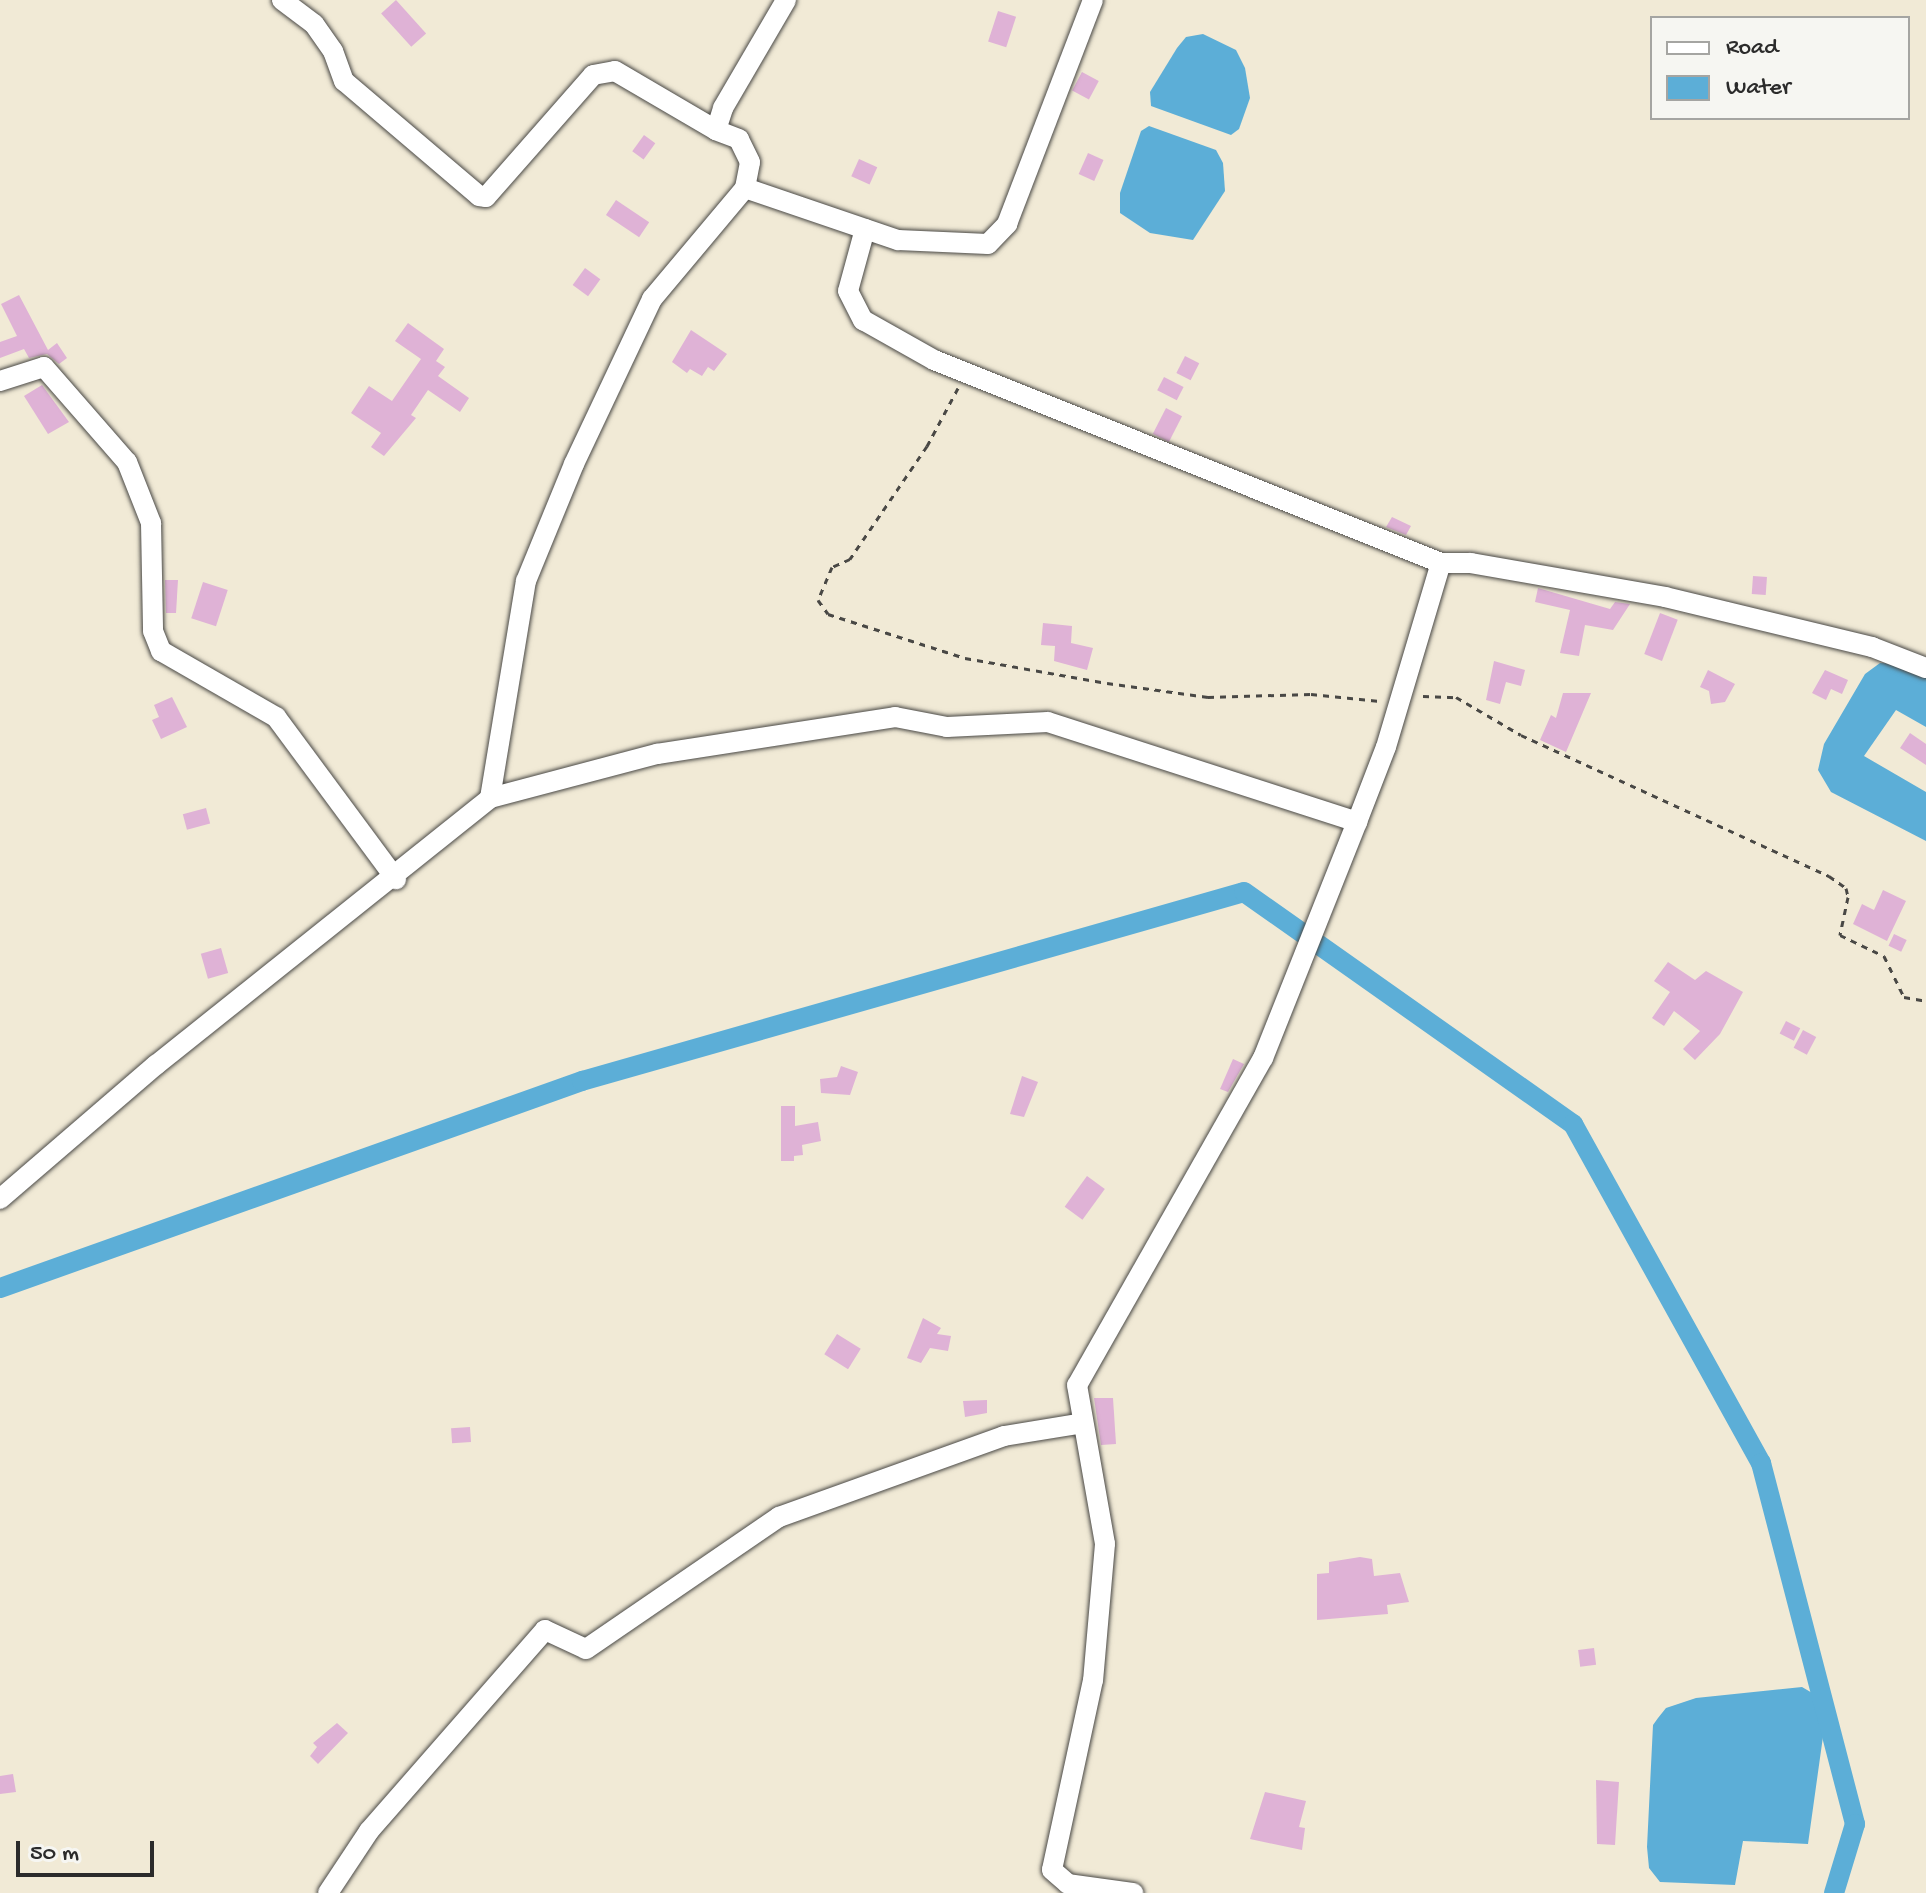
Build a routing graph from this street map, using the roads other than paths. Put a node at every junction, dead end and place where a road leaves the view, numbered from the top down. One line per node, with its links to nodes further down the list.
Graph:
1 (282, 0): 4 (street)
2 (786, 0): 4 (street)
3 (1093, 0): 6 (street)
4 (716, 130): 5 (street)
5 (745, 188): 6 (street); 10 (street)
6 (865, 229): 8 (street)
7 (0, 381): 12 (street)
8 (1441, 563): 9 (street); 11 (street)
9 (1926, 668)
10 (490, 798): 11 (street); 12 (street)
11 (1357, 822): 14 (street)
12 (396, 879): 13 (street)
13 (0, 1199)
14 (1083, 1423): 15 (street); 16 (street)
15 (328, 1893)
16 (1133, 1893)

